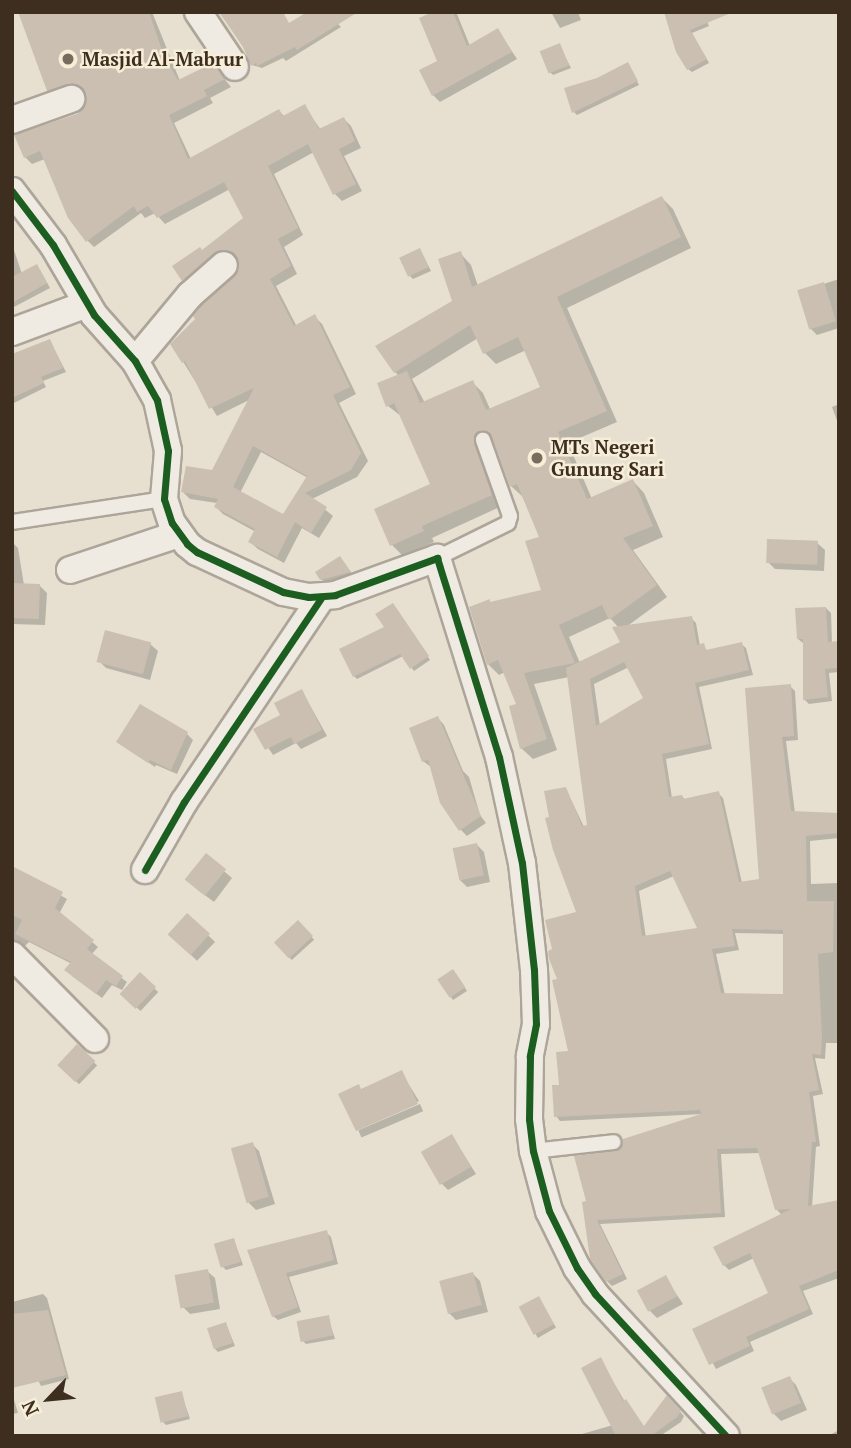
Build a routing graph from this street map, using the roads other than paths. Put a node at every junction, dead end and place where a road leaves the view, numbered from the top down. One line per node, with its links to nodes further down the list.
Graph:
1 (198, 12): 2 (street)
2 (235, 67)
3 (71, 99): 4 (street)
4 (12, 120)
5 (12, 191): 7 (street)
6 (224, 265): 9 (street)
7 (87, 304): 8 (street); 9 (street)
8 (12, 332)
9 (135, 361): 11 (street)
10 (483, 440): 14 (lane)
11 (164, 499): 12 (lane); 13 (street)
12 (12, 522)
13 (179, 534): 15 (street); 16 (street)
14 (437, 558): 16 (street); 21 (street)
15 (70, 570)
16 (322, 597): 17 (street)
17 (145, 870)
18 (12, 955): 19 (street)
19 (95, 1039)
20 (614, 1142): 21 (lane)
21 (533, 1151): 22 (street)
22 (726, 1436)

